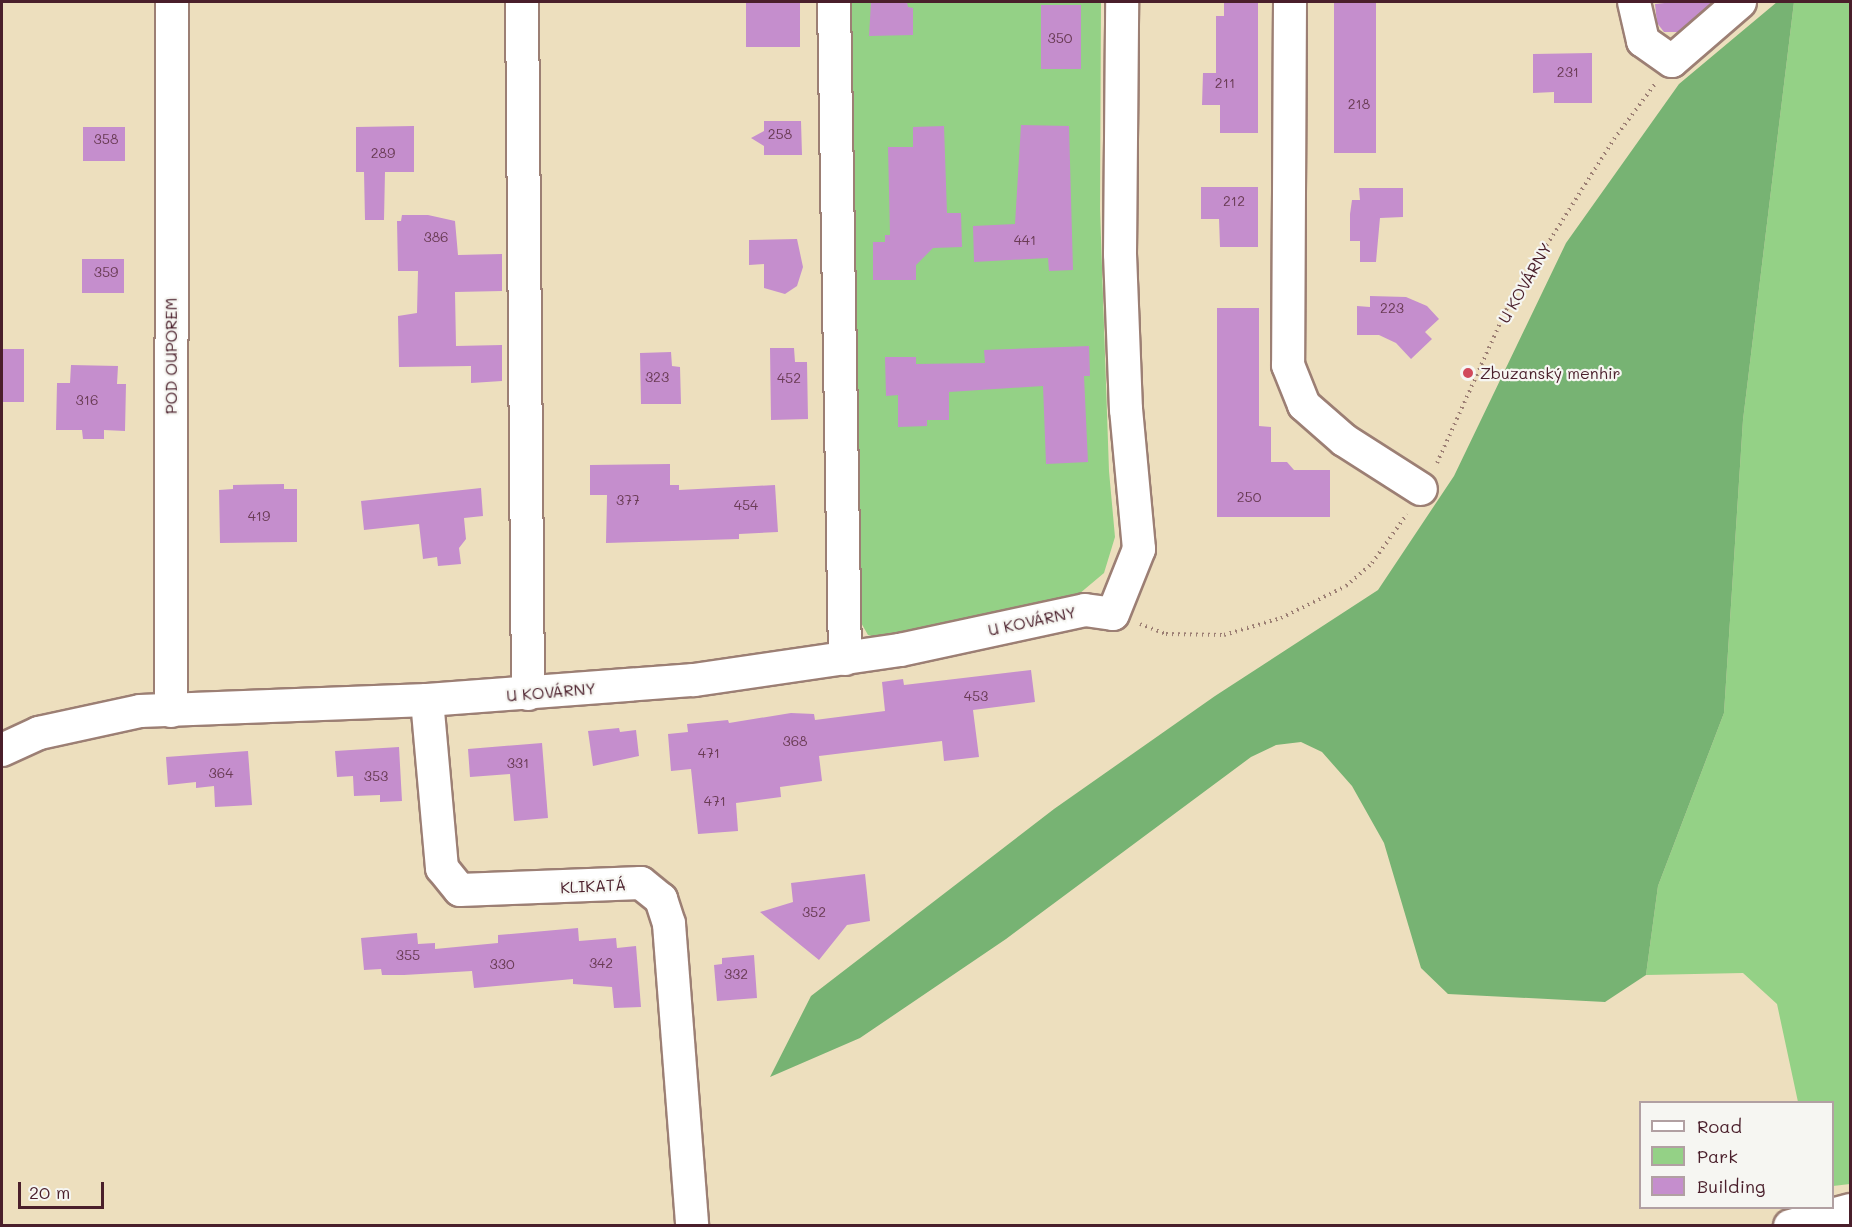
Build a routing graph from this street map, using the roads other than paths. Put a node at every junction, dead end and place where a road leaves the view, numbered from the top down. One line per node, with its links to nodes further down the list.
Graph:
1 (172, 2): 12 (street, POD OUPOREM)
2 (522, 2): 10 (street)
3 (834, 2): 9 (street)
4 (1122, 2): 9 (street, U KOVÁRNY)
5 (1290, 2): 8 (street)
6 (1634, 2): 7 (street)
7 (1740, 2)
8 (1421, 489)
9 (845, 659): 10 (street, U KOVÁRNY)
10 (528, 694): 11 (street, U KOVÁRNY)
11 (427, 700): 12 (street, U KOVÁRNY); 15 (street, KLIKATÁ)
12 (171, 711): 13 (street, U KOVÁRNY)
13 (2, 750)
14 (1851, 1210): 16 (street)
15 (692, 1226)
16 (1790, 1226)

